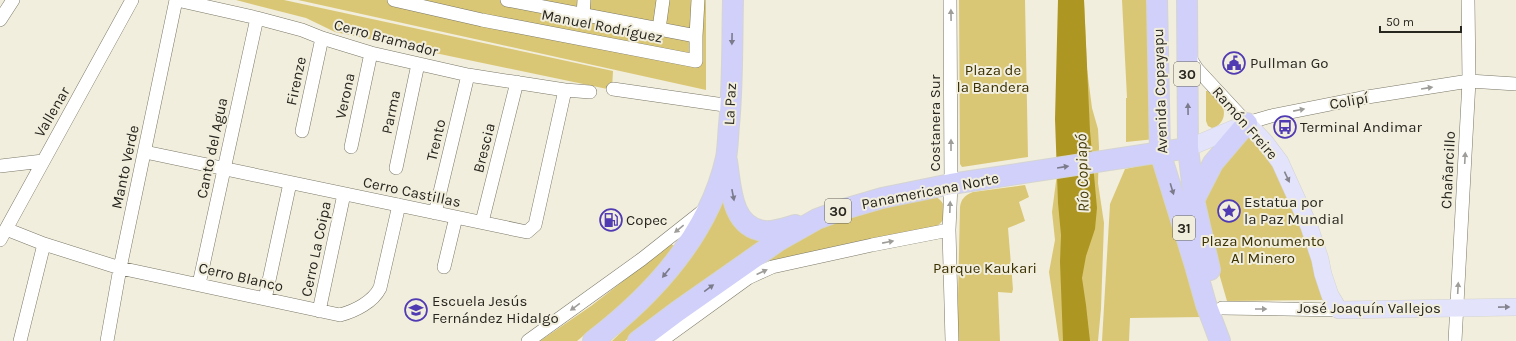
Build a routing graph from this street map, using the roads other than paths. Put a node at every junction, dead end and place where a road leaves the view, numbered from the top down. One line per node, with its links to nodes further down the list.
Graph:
1 (13, 0): 16 (street)
2 (132, 0): 38 (street, Vallenar)
3 (177, 0): 15 (street, Cerro Bramador); 35 (street, Manto Verde)
4 (394, 0): 18 (street, Manuel Rodríguez)
5 (507, 0): 14 (street)
6 (584, 0): 14 (street)
7 (663, 0): 17 (street)
8 (698, 0): 18 (street, Manuel Rodríguez)
9 (733, 0): 30 (highway, La Paz, one-way to 30)
10 (950, 0): 43 (street, Costanera Sur, one-way to 10)
11 (1157, 0): 36 (highway, Avenida Copayapu)
12 (1188, 0): 21 (highway, Avenida Copayapu / 30)
13 (1468, 0): 24 (street, Chañarcillo)
14 (584, 15): 17 (street)
15 (257, 18): 19 (street, Cerro Bramador); 41 (street, Canto del Agua)
16 (0, 20)
17 (659, 29): 18 (street)
18 (696, 36)
19 (322, 38): 20 (street, Cerro Bramador); 32 (street, Firenze)
20 (371, 53): 22 (street, Cerro Bramador); 33 (street, Verona)
21 (1187, 53): 31 (street, Ramón Freire); 34 (highway, Avenida Copayapu / 30, one-way to 21)
22 (418, 64): 23 (street, Cerro Bramador); 40 (street, Parma)
23 (468, 75): 25 (street, Cerro Bramador); 48 (street, Trento)
24 (1469, 81): 26 (street, Colipí); 31 (street, Colipí, one-way to 24); 61 (street, Chañarcillo, one-way to 24)
25 (517, 82): 28 (street, Cerro Bramador); 51 (street, Brescia)
26 (1516, 84)
27 (613, 89): 30 (street)
28 (565, 90): 29 (street, Cerro Bramador); 51 (street, Cerro Castillas)
29 (590, 92)
30 (731, 106): 37 (highway, La Paz)
31 (1247, 123): 34 (main road, Colipí); 45 (highway); 62 (main road, Ramón Freire, one-way to 62)
32 (302, 131)
33 (351, 147)
34 (1188, 148): 36 (highway, Panamericana Norte / 30); 45 (highway, Avenida Copayapu / 31)
35 (144, 152): 41 (street, Cerro Castillas); 56 (street, Manto Verde)
36 (1160, 152): 43 (highway, Panamericana Norte / 30, one-way to 36); 73 (highway, Avenida Copayapu / 31, one-way to 73)
37 (726, 157): 47 (highway, La Paz); 50 (highway, one-way to 50)
38 (43, 161): 39 (street); 53 (street, Vallenar)
39 (0, 166)
40 (396, 168)
41 (224, 169): 42 (street, Cerro Castillas); 57 (street, Canto del Agua)
42 (290, 182): 44 (street, Cerro Castillas); 58 (street)
43 (951, 184): 50 (highway, Panamericana Norte / 30); 52 (street, Costanera Sur, one-way to 43)
44 (344, 194): 46 (street, Cerro Castillas); 63 (street, Cerro La Coipa)
45 (1194, 200): 60 (highway, Avenida Copayapu / 31)
46 (399, 205): 48 (street, Cerro Castillas); 63 (street, Cerro Blanco)
47 (710, 205): 67 (street, one-way to 67); 68 (highway, one-way to 68)
48 (435, 213): 49 (street, Cerro Castillas)
49 (456, 217): 51 (street, Cerro Castillas); 55 (street)
50 (817, 220): 64 (highway, Panamericana Norte / 30, one-way to 50)
51 (482, 222)
52 (950, 230): 71 (street, one-way to 52); 72 (street, Costanera Sur)
53 (3, 234): 54 (street, Cerro Blanco)
54 (44, 244): 56 (street, Cerro Blanco); 65 (street)
55 (444, 267)
56 (120, 268): 57 (street, Cerro Blanco); 66 (street, Manto Verde)
57 (199, 284): 58 (street, Cerro Blanco)
58 (265, 299): 63 (street, Cerro Blanco)
59 (1516, 307): 61 (main road, José Joaquín Vallejos, one-way to 59)
60 (1222, 308): 62 (street, José Joaquín Vallejos, one-way to 62); 74 (highway, Avenida Copayapu / 31)
61 (1456, 308): 62 (main road, José Joaquín Vallejos); 75 (street, Chañarcillo)
62 (1339, 310)
63 (320, 311)
64 (678, 311): 69 (highway, Panamericana Norte / 30); 70 (highway)
65 (20, 341)
66 (107, 341)
67 (528, 341)
68 (593, 341)
69 (638, 341)
70 (650, 341)
71 (661, 341)
72 (952, 341)
73 (1220, 341)
74 (1231, 341)
75 (1455, 341)

